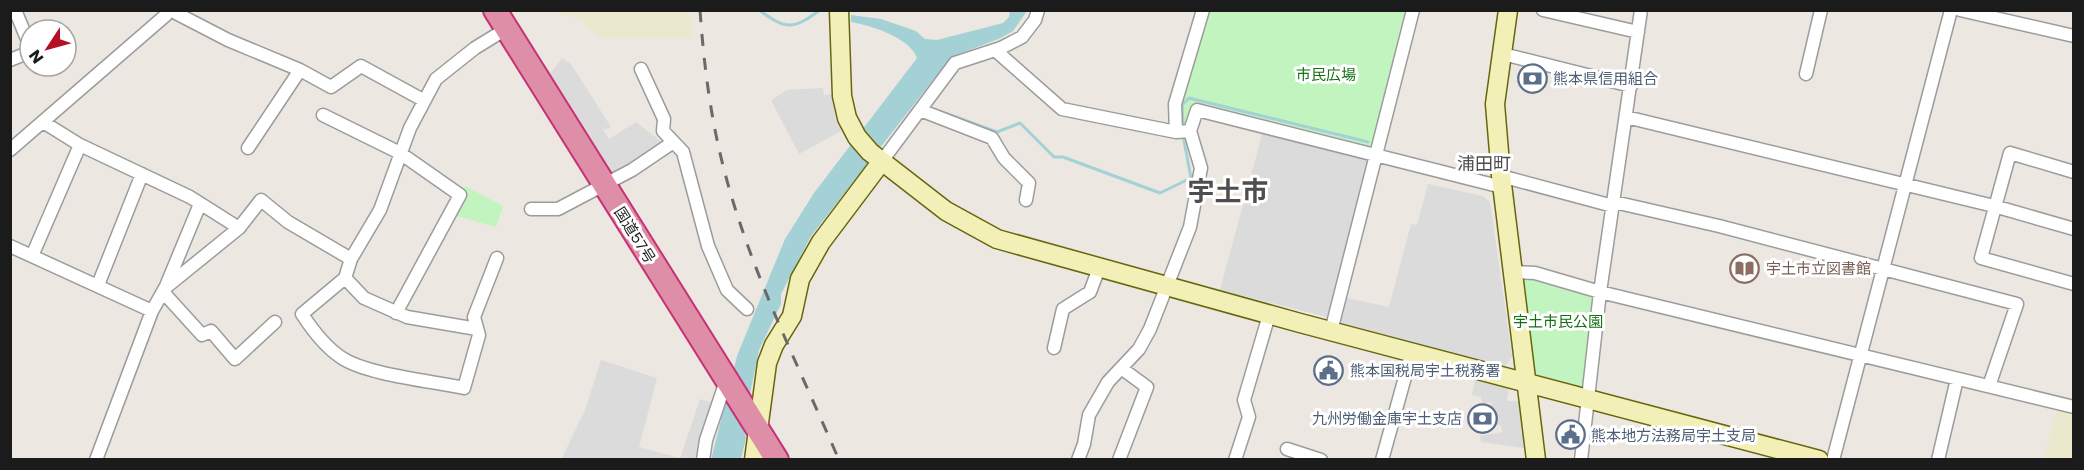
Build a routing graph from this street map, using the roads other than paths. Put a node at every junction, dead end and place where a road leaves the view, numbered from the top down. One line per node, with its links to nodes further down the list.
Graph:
1 (169, 10): 18 (street); 25 (street)
2 (839, 10): 34 (street)
3 (1038, 10): 15 (street)
4 (1203, 10): 27 (street)
5 (1413, 10): 33 (street)
6 (1508, 10): 16 (street)
7 (1543, 10): 13 (street)
8 (1641, 10): 13 (street)
9 (1821, 10): 19 (street)
10 (1951, 10): 39 (street)
11 (1960, 10): 14 (street)
12 (501, 20): 21 (street); 38 (highway, 国道57号)
13 (1638, 32): 20 (street)
14 (2073, 36)
15 (995, 50): 22 (street); 27 (street)
16 (1503, 54): 20 (street); 37 (street)
17 (641, 69): 28 (street)
18 (300, 70): 21 (street); 30 (street)
19 (1806, 74)
20 (1631, 86): 24 (street)
21 (423, 100): 32 (street)
22 (920, 110): 34 (street); 40 (street)
23 (322, 115): 32 (street)
24 (1626, 117): 39 (street); 42 (street)
25 (43, 122): 29 (street); 31 (street)
26 (1190, 131): 27 (street); 33 (street); 57 (street)
27 (1176, 132)
28 (672, 143): 38 (street); 60 (street)
29 (80, 146): 36 (street); 48 (street)
30 (248, 148)
31 (10, 150)
32 (400, 153): 50 (street); 62 (street)
33 (1378, 154): 37 (street); 66 (street)
34 (876, 156): 51 (street); 77 (street)
35 (2073, 172): 43 (street)
36 (142, 174): 41 (street); 56 (street)
37 (1501, 182): 42 (street); 53 (street)
38 (604, 185): 44 (street); 72 (highway, 国道57号)
39 (1907, 185): 43 (street); 52 (street)
40 (1026, 200)
41 (200, 204): 45 (street); 58 (street)
42 (1613, 204): 52 (street); 59 (street)
43 (1994, 206): 46 (street); 55 (street)
44 (531, 209)
45 (239, 228): 50 (street); 58 (street)
46 (2073, 230)
47 (10, 246): 48 (street)
48 (32, 256): 56 (street)
49 (497, 258): 65 (street)
50 (351, 259): 54 (street)
51 (1099, 268): 57 (street); 67 (street)
52 (1883, 271): 69 (street); 74 (street)
53 (1512, 272): 59 (street); 73 (street)
54 (345, 278): 62 (street); 65 (street)
55 (2073, 284)
56 (98, 285): 61 (street)
57 (1167, 287): 63 (street); 70 (street)
58 (164, 290): 61 (street); 64 (street)
59 (1600, 292): 69 (street); 75 (street)
60 (747, 309)
61 (152, 311): 79 (street)
62 (396, 313): 65 (street)
63 (1269, 315): 66 (street); 85 (street)
64 (275, 322)
65 (477, 329)
66 (1331, 332): 68 (street)
67 (1054, 348)
68 (1412, 352): 73 (street); 87 (street)
69 (1860, 355): 71 (street); 91 (street)
70 (1121, 368): 83 (street); 84 (street)
71 (1957, 379): 74 (street); 92 (street)
72 (726, 381): 77 (highway, 国道57号); 80 (street)
73 (1527, 383): 75 (street); 88 (street)
74 (1989, 386): 76 (street)
75 (1589, 398): 89 (street); 90 (street)
76 (2073, 407)
77 (754, 423): 81 (street); 82 (highway, 国道57号)
78 (1287, 449): 86 (street)
79 (96, 459)
80 (703, 459)
81 (754, 459)
82 (777, 459)
83 (1078, 459)
84 (1119, 459)
85 (1235, 459)
86 (1321, 459)
87 (1382, 459)
88 (1536, 459)
89 (1581, 459)
90 (1819, 459)
91 (1833, 459)
92 (1938, 459)

